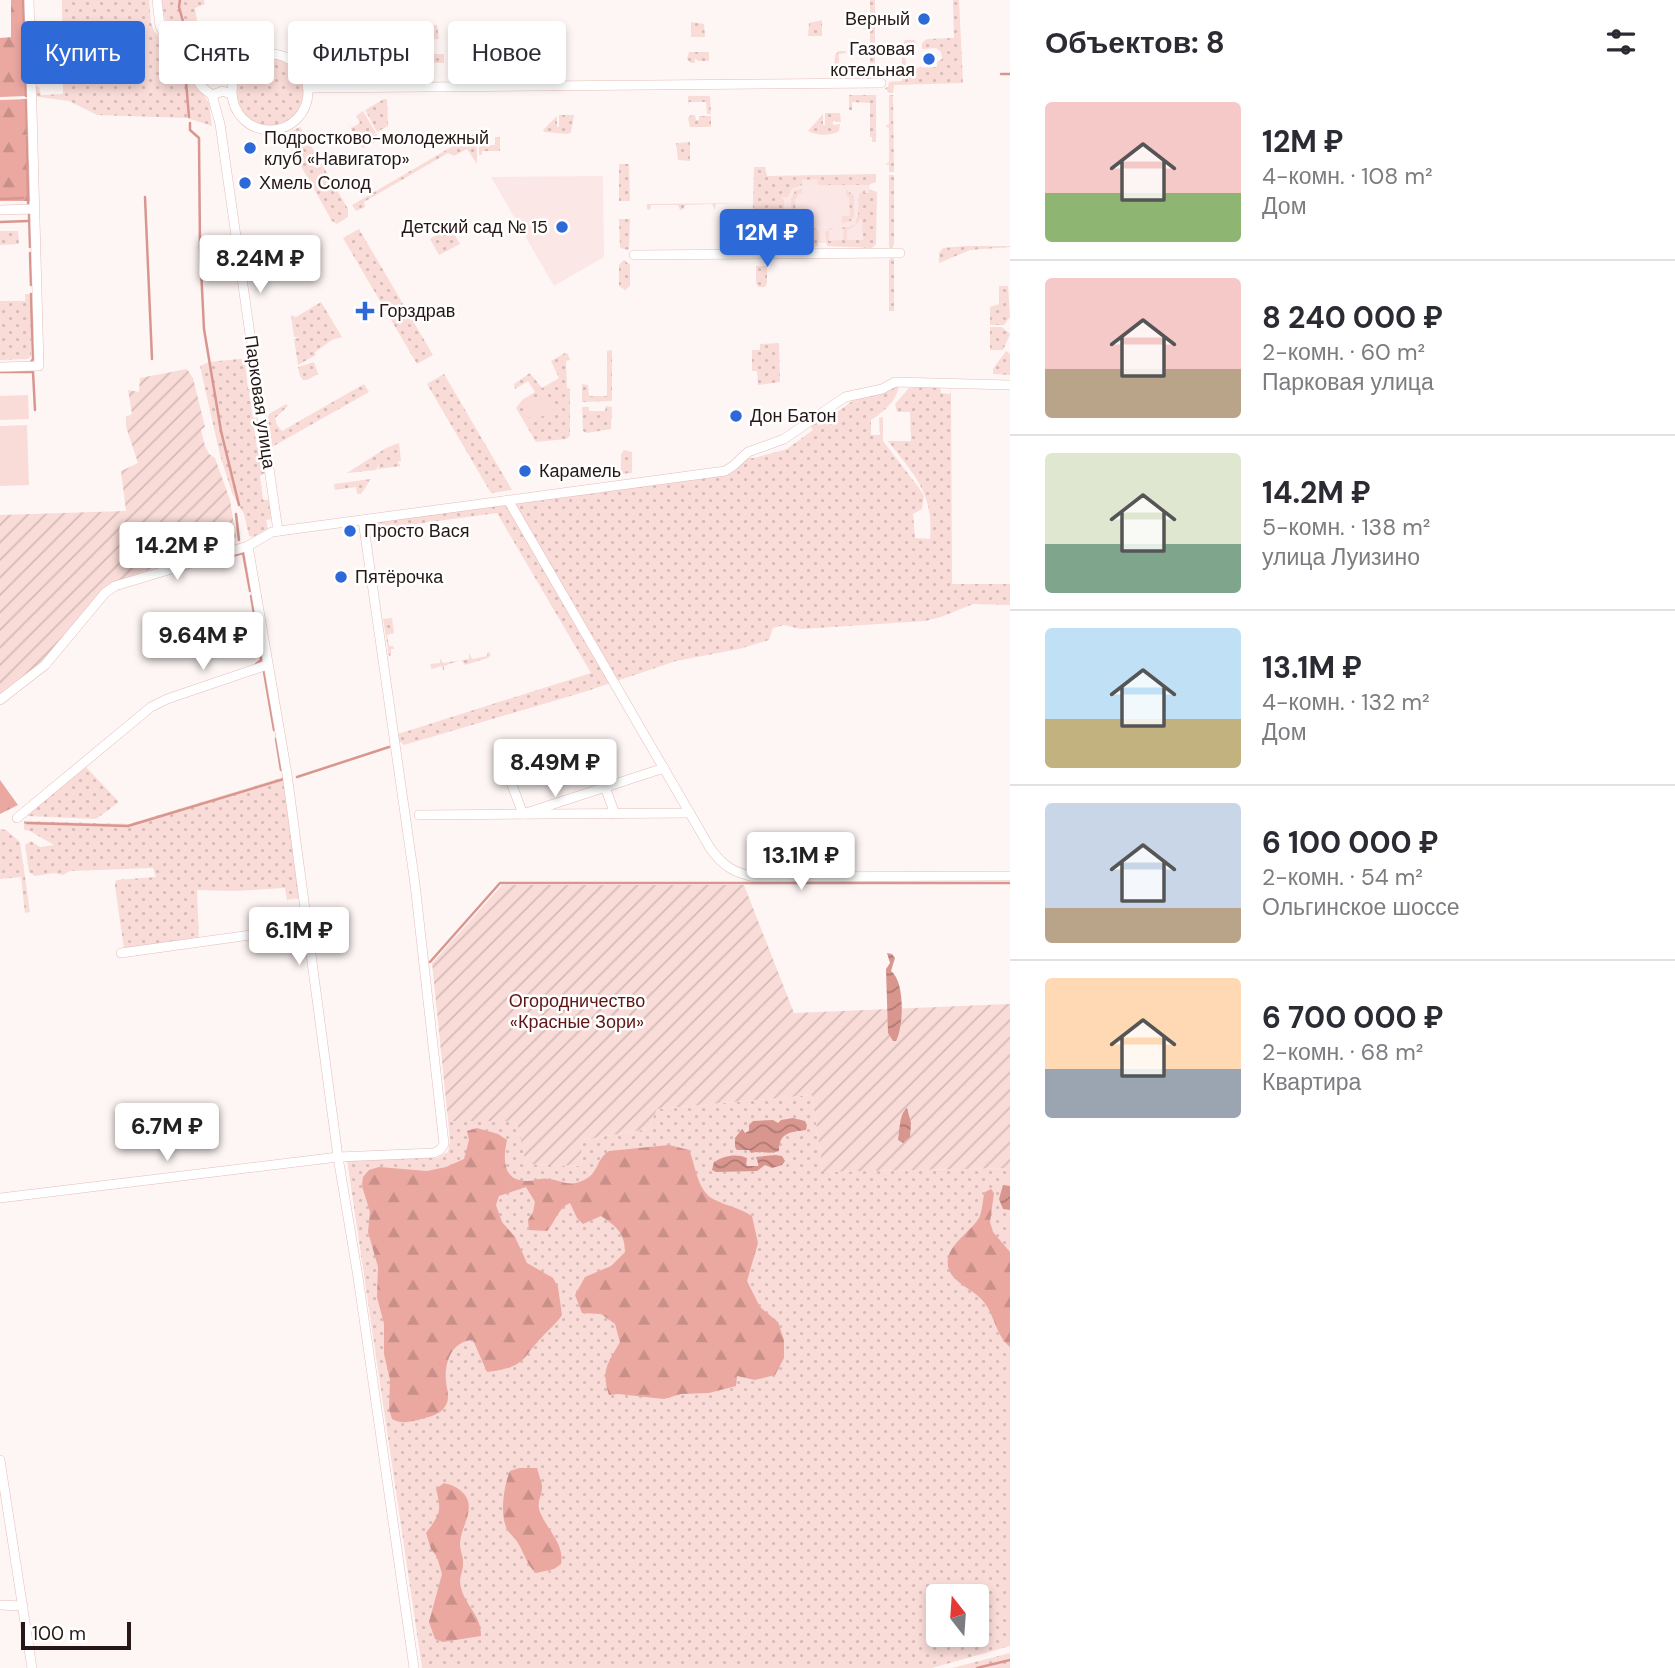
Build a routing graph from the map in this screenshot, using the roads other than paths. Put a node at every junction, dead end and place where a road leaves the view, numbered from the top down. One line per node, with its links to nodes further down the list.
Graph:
1 (29, 0): 8 (street)
2 (157, 0): 5 (street, Парковая улица)
3 (881, 83): 4 (street)
4 (308, 88): 6 (street); 6 (street)
5 (212, 94): 6 (street); 15 (street, Парковая улица)
6 (232, 94)
7 (0, 209): 8 (street)
8 (34, 209): 11 (street)
9 (900, 253): 10 (street)
10 (634, 255)
11 (0, 366)
12 (1010, 385): 13 (street)
13 (508, 500): 14 (street); 19 (street)
14 (363, 520): 15 (street); 30 (street)
15 (278, 531): 16 (street)
16 (248, 546): 17 (street); 18 (street)
17 (267, 666): 26 (street); 28 (street)
18 (0, 700)
19 (664, 768): 21 (street); 22 (street)
20 (509, 777): 23 (street)
21 (605, 787): 23 (street); 24 (street)
22 (690, 813): 24 (street); 27 (street)
23 (523, 814): 24 (street); 25 (street)
24 (615, 814)
25 (419, 815)
26 (17, 818)
27 (1010, 876)
28 (308, 927): 29 (street); 30 (street)
29 (121, 953)
30 (338, 1157): 31 (street); 36 (street)
31 (0, 1198)
32 (0, 1460): 34 (street)
33 (0, 1605): 34 (street)
34 (23, 1606): 35 (street)
35 (32, 1668)
36 (414, 1668)

